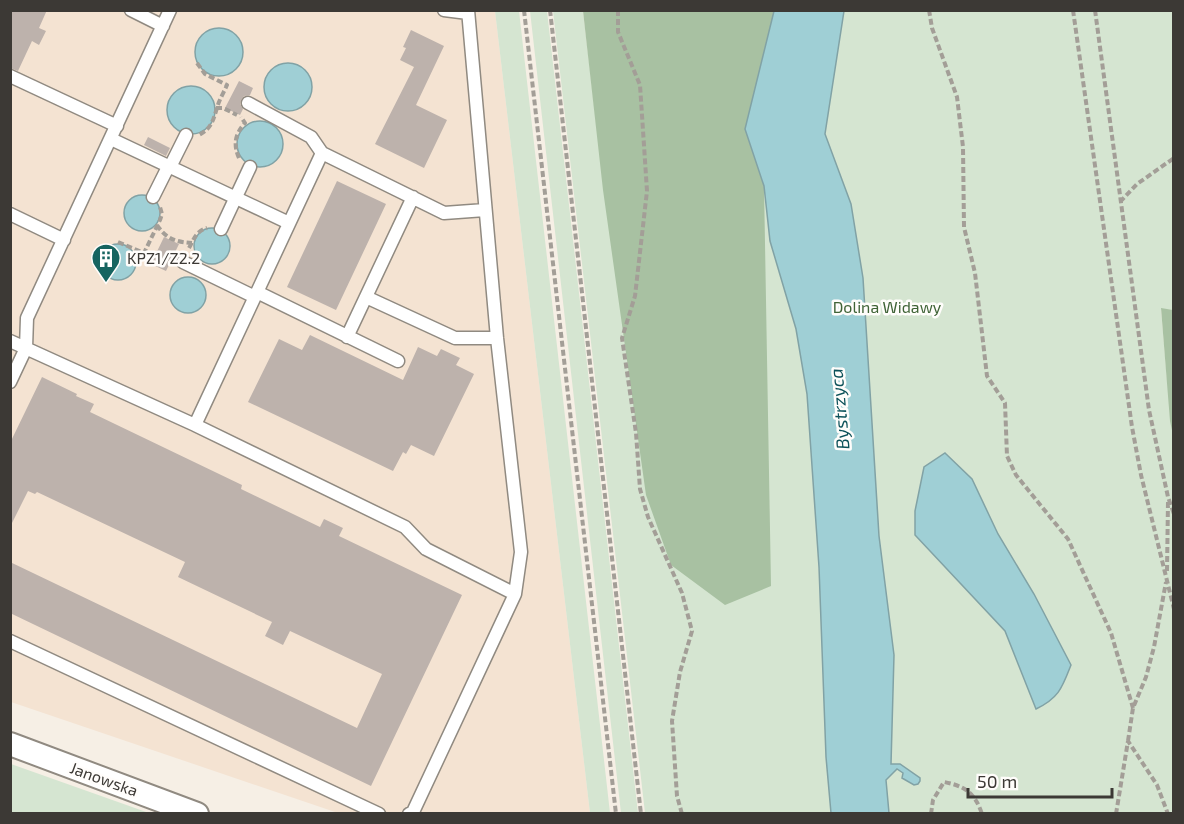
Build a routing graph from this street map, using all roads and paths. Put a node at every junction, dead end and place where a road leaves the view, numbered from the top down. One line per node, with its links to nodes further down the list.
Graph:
1 (131, 10): 11 (lane)
2 (170, 10): 11 (lane)
3 (444, 10): 10 (lane)
4 (524, 10): 57 (path)
5 (550, 10): 58 (path)
6 (618, 10): 59 (path)
7 (929, 10): 51 (path)
8 (1073, 10): 47 (path)
9 (1095, 10): 26 (path)
10 (468, 12): 27 (lane)
11 (163, 26): 16 (lane)
12 (197, 63): 17 (path)
13 (10, 76): 16 (lane)
14 (248, 103): 19 (lane)
15 (242, 117): 22 (path)
16 (117, 126): 18 (lane)
17 (186, 135): 21 (lane)
18 (111, 139): 21 (lane); 32 (lane)
19 (322, 153): 24 (lane); 29 (lane)
20 (1173, 158): 26 (path)
21 (169, 167): 23 (lane); 25 (lane)
22 (250, 167): 25 (lane)
23 (153, 197): 30 (path)
24 (413, 197): 27 (lane); 37 (lane)
25 (236, 198): 29 (lane); 31 (lane)
26 (1120, 202): 45 (path)
27 (485, 210): 39 (lane)
28 (10, 214): 32 (lane)
29 (289, 224): 36 (lane)
30 (157, 225): 33 (path); 34 (path)
31 (221, 229)
32 (64, 240): 41 (lane)
33 (118, 242)
34 (192, 243)
35 (183, 261): 36 (lane)
36 (256, 295): 38 (lane); 44 (lane)
37 (366, 297): 38 (lane); 39 (lane)
38 (347, 337): 42 (lane)
39 (497, 338): 48 (lane)
40 (10, 341): 41 (lane)
41 (26, 348): 43 (lane); 44 (lane)
42 (398, 361)
43 (10, 382)
44 (195, 425): 48 (lane)
45 (1168, 497): 46 (path); 47 (path)
46 (1173, 514)
47 (1167, 577): 49 (path); 51 (path)
48 (515, 594): 56 (lane)
49 (1173, 609)
50 (10, 641): 55 (lane)
51 (1133, 708): 52 (path)
52 (1128, 741): 62 (path); 63 (path)
53 (10, 744): 54 (street, Janowska)
54 (197, 813)
55 (379, 813)
56 (409, 813)
57 (616, 813)
58 (641, 813)
59 (682, 813)
60 (931, 813): 61 (path)
61 (982, 813)
62 (1116, 813)
63 (1168, 813)

